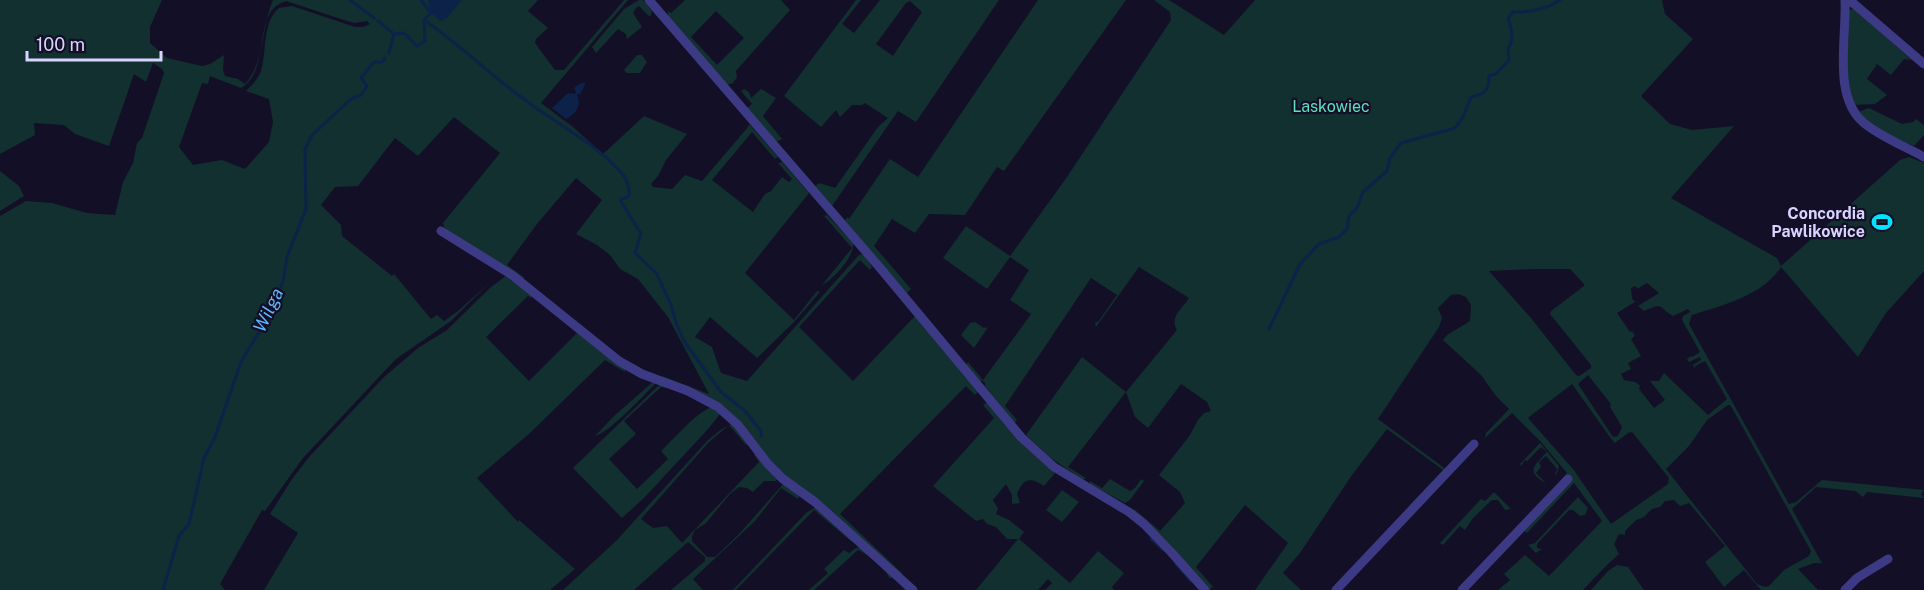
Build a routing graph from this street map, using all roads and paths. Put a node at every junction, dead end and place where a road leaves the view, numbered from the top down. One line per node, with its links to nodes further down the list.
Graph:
1 (649, 0): 10 (street)
2 (1845, 1): 3 (street); 4 (street)
3 (1924, 64)
4 (1924, 156)
5 (441, 231): 9 (street)
6 (1474, 444): 11 (street)
7 (1568, 478): 12 (street)
8 (1888, 560): 13 (street)
9 (912, 590)
10 (1205, 590)
11 (1336, 590)
12 (1462, 590)
13 (1845, 590)

